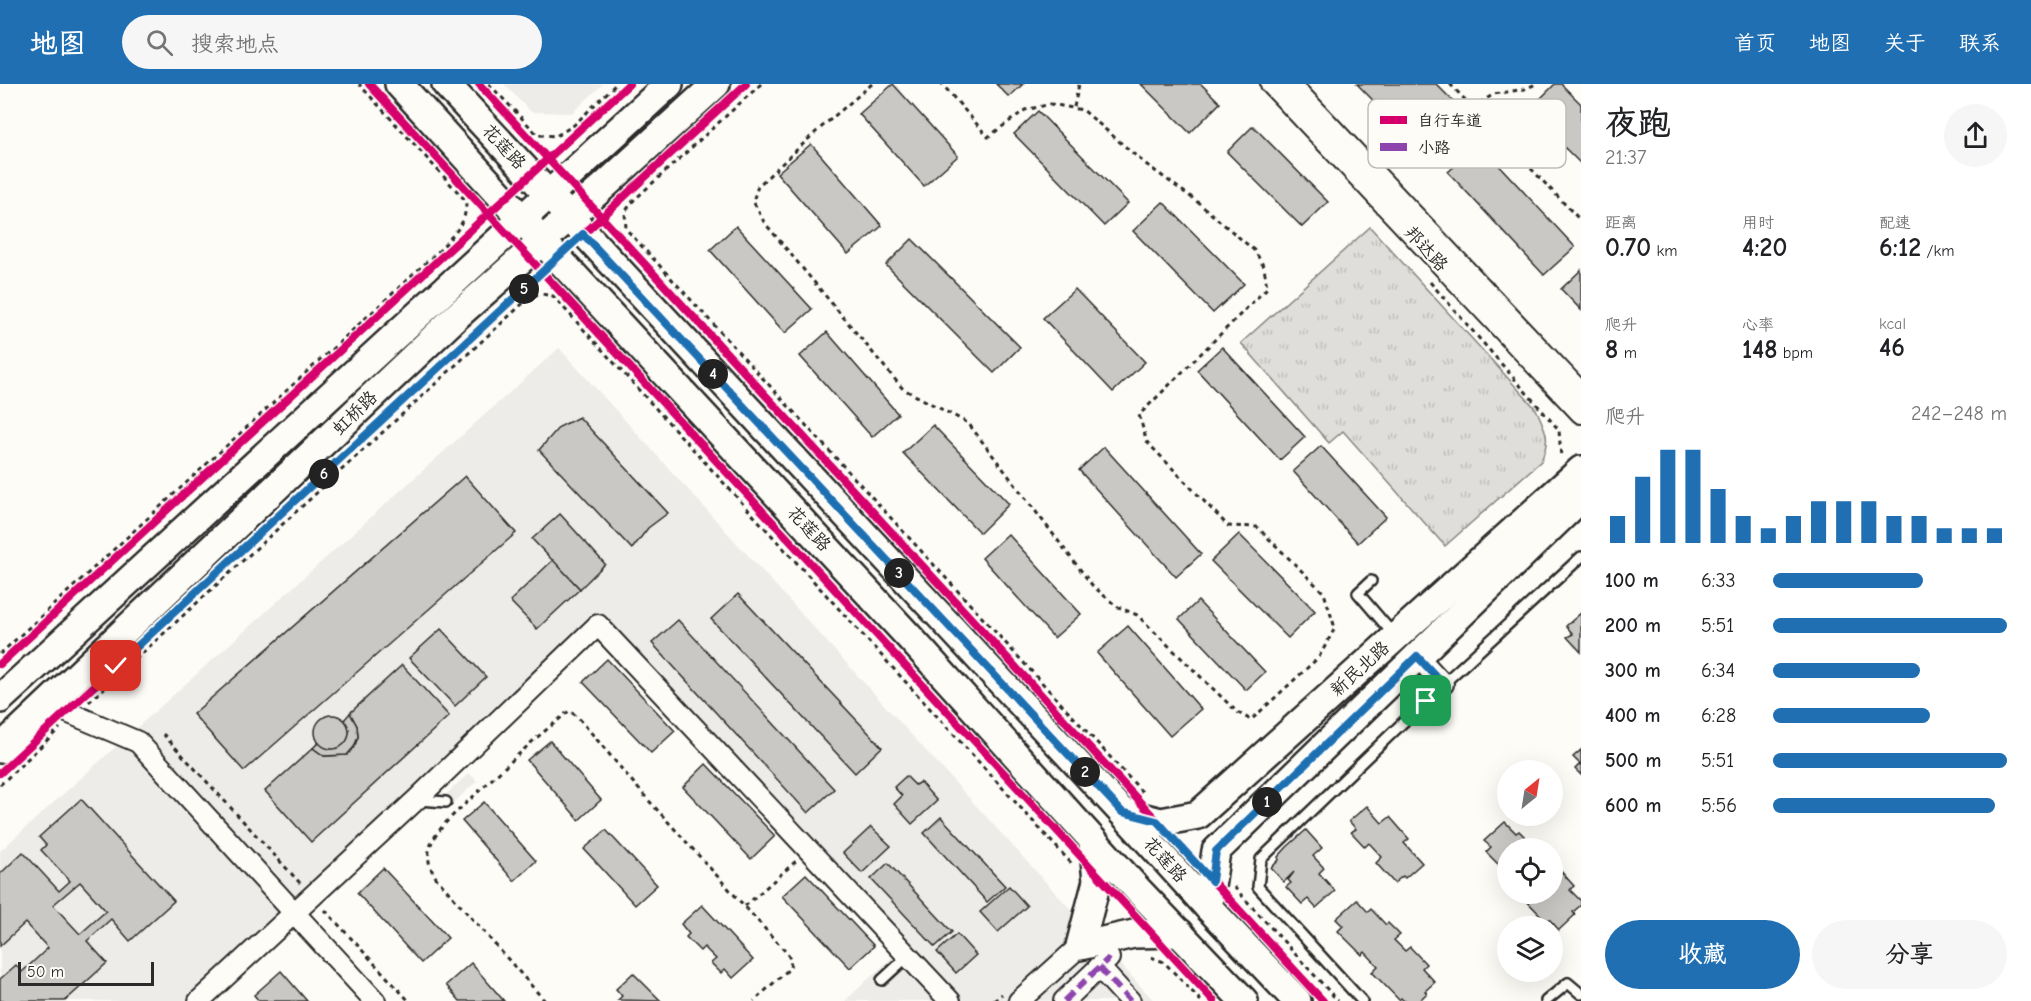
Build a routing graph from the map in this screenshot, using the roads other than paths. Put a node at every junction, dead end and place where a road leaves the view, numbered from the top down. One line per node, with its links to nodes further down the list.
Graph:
1 (399, 84): 8 (main road, 花莲路)
2 (669, 84): 7 (main road, 虹桥路)
3 (716, 84): 9 (main road, 虹桥路)
4 (1271, 84): 21 (street, 邦达路)
5 (1290, 84): 10 (street, 邦达路)
6 (463, 90): 8 (main road); 12 (main road, 花莲路)
7 (631, 118): 9 (main road); 12 (main road, 虹桥路)
8 (438, 127): 13 (main road, 花莲路)
9 (653, 142): 14 (main road, 虹桥路)
10 (1368, 167)
11 (1369, 168): 20 (street, 邦达路)
12 (549, 195): 13 (main road, 虹桥路); 14 (main road, 花莲路)
13 (521, 218): 15 (main road, 花莲路); 16 (main road, 虹桥路)
14 (569, 218): 15 (main road, 虹桥路); 17 (main road, 花莲路)
15 (541, 240): 18 (main road, 虹桥路); 19 (main road, 花莲路)
16 (439, 294): 18 (main road); 29 (main road, 虹桥路)
17 (647, 302): 19 (main road); 34 (main road, 花莲路)
18 (458, 315): 30 (main road, 虹桥路)
19 (621, 327): 35 (main road, 花莲路)
20 (1581, 393)
21 (1581, 413)
22 (1571, 465): 26 (main road, 新民北路)
23 (1581, 498): 27 (main road, 新民北路)
24 (1581, 557): 28 (lane)
25 (1371, 581): 26 (lane)
26 (1396, 637): 34 (main road, 新民北路)
27 (1417, 656): 28 (street); 36 (main road, 新民北路)
28 (1443, 684): 51 (lane)
29 (0, 699)
30 (63, 710): 31 (main road, 虹桥路); 37 (street)
31 (0, 748)
32 (416, 800): 33 (lane); 37 (street); 40 (street)
33 (446, 802)
34 (1122, 812): 36 (main road, 花莲路)
35 (1093, 840): 38 (main road, 花莲路); 39 (main road)
36 (1208, 908): 50 (main road, 花莲路)
37 (294, 912): 44 (street); 45 (street)
38 (1180, 933): 39 (main road); 49 (main road, 花莲路)
39 (1080, 946): 43 (street)
40 (908, 956): 41 (lane); 46 (street)
41 (882, 980)
42 (1581, 994): 52 (lane)
43 (1011, 997)
44 (199, 1001)
45 (375, 1001)
46 (950, 1001)
47 (1064, 1001): 48 (street)
48 (1130, 1001)
49 (1244, 1001)
50 (1297, 1001)
51 (1362, 1001)
52 (1546, 1001)

